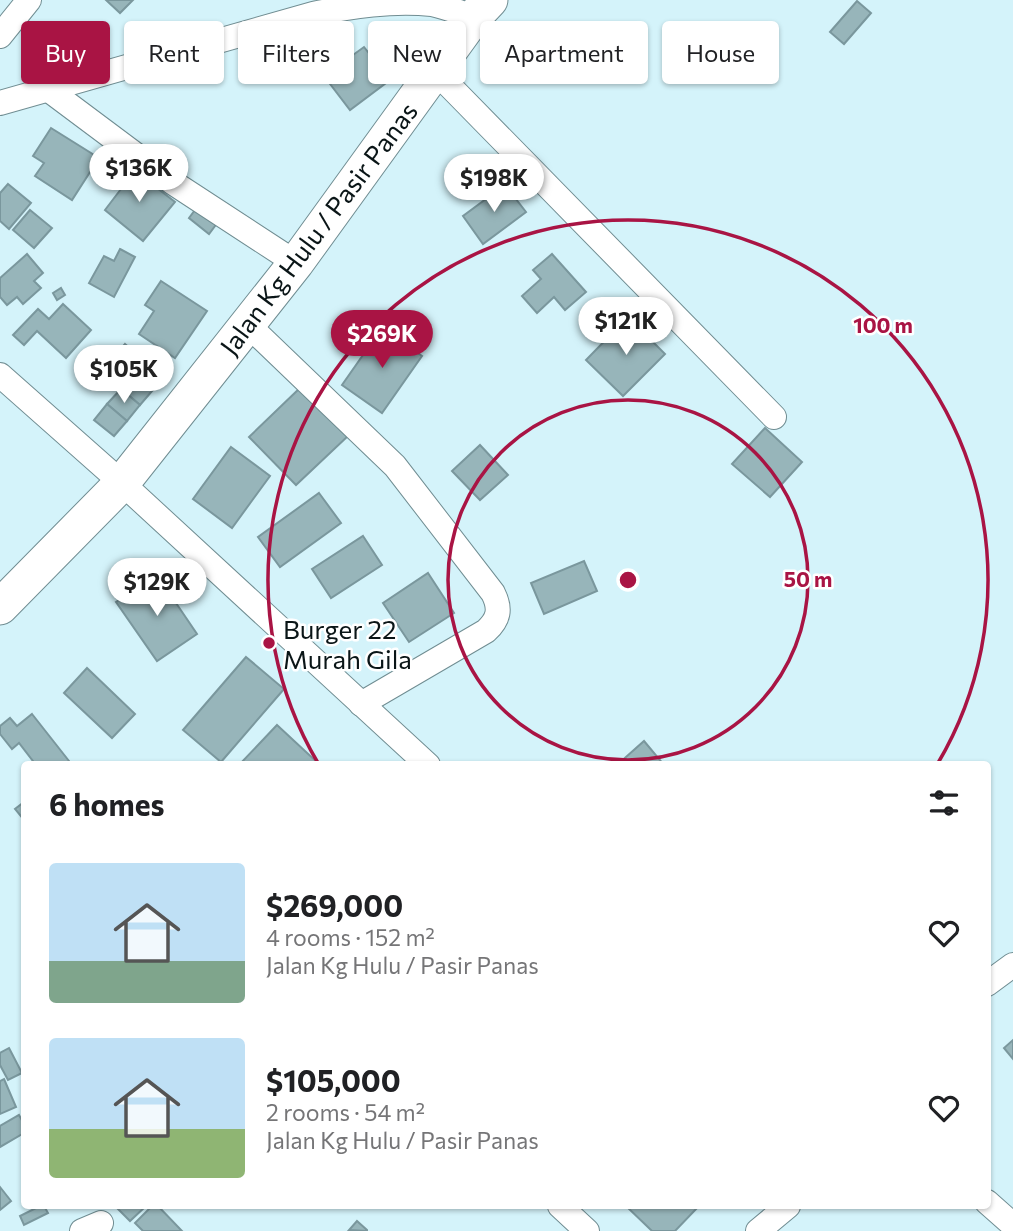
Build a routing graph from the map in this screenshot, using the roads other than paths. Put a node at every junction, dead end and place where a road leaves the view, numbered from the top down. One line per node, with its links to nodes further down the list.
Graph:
1 (29, 0): 4 (street)
2 (482, 9): 3 (main road, Jalan Kg Hulu / Pasir Panas); 7 (street)
3 (466, 30)
4 (0, 36)
5 (426, 84): 9 (main road, Jalan Kg Hulu / Pasir Panas)
6 (448, 84): 12 (street)
7 (50, 90): 8 (street); 9 (street)
8 (0, 103)
9 (296, 263): 10 (main road, Jalan Kg Hulu / Pasir Panas)
10 (247, 324): 13 (main road, Jalan Kg Hulu / Pasir Panas); 15 (street)
11 (0, 375): 13 (street)
12 (775, 417)
13 (122, 483): 14 (main road, Jalan Kg Hulu / Pasir Panas); 15 (street)
14 (0, 607)
15 (361, 704): 16 (street)
16 (424, 761)
17 (1013, 965): 18 (street)
18 (991, 981)
19 (991, 1206): 22 (street)
20 (563, 1209): 23 (street)
21 (784, 1209): 24 (street)
22 (1013, 1225)
23 (587, 1231)
24 (758, 1231)

